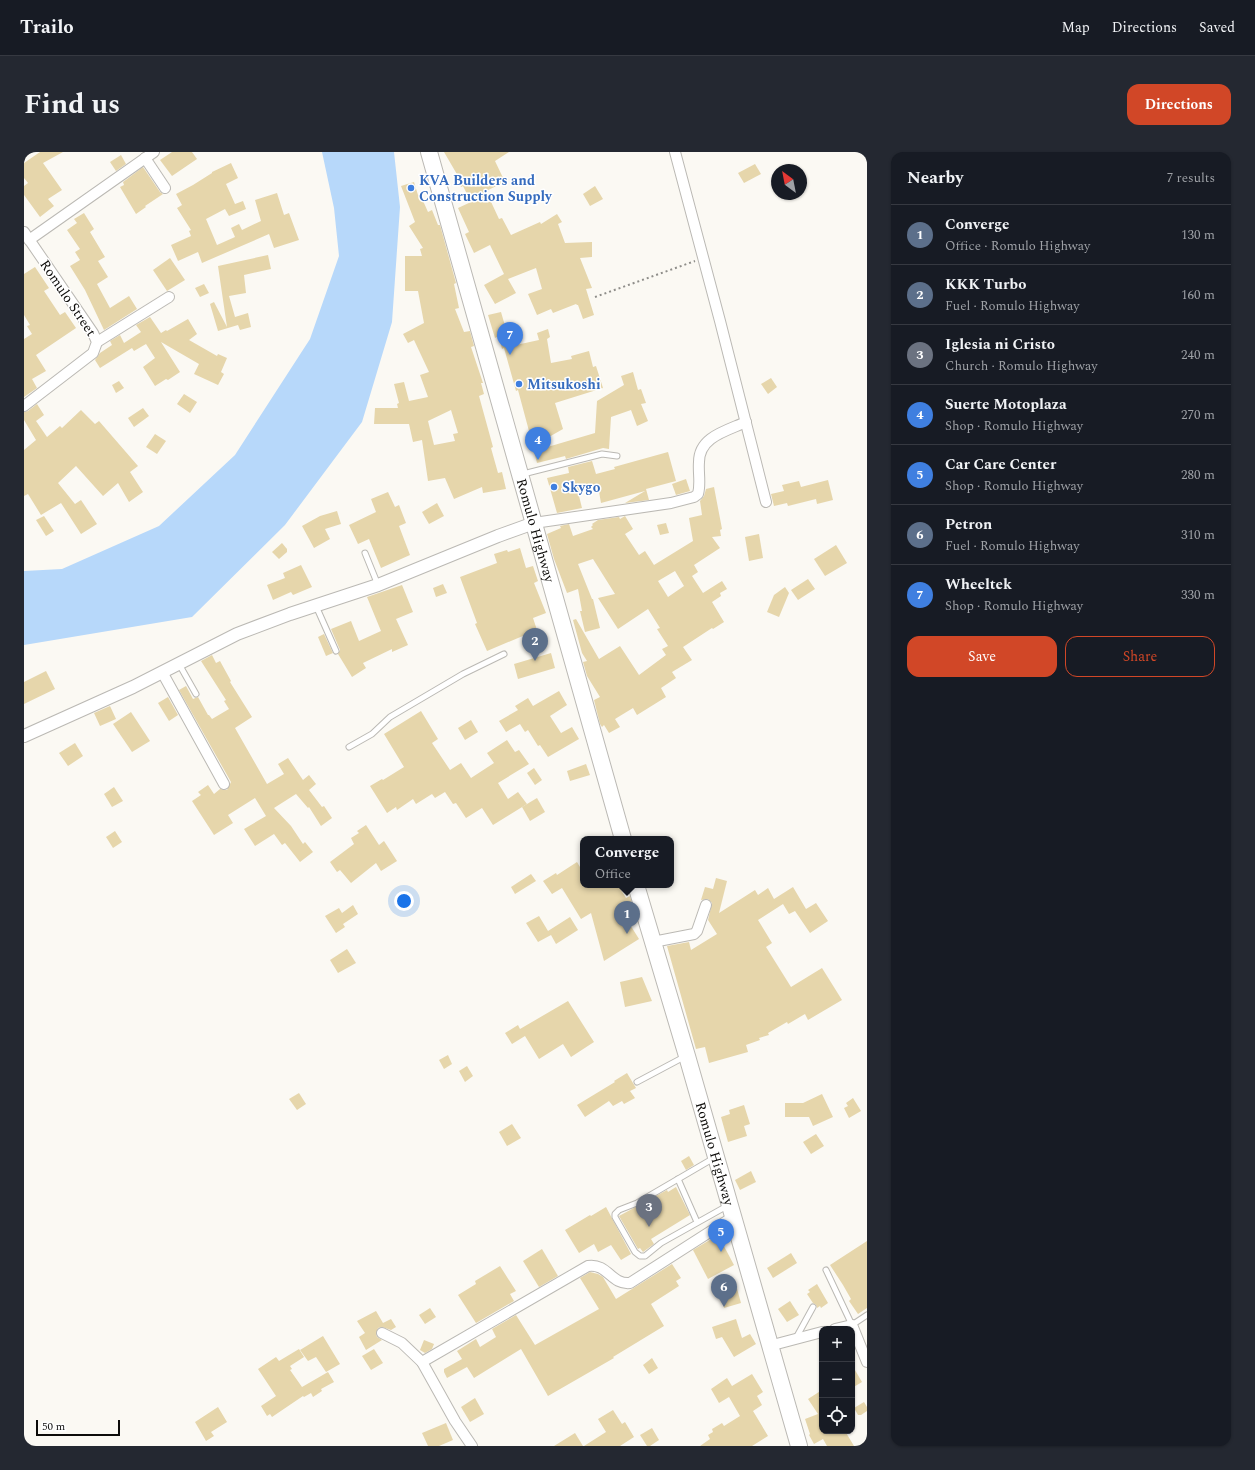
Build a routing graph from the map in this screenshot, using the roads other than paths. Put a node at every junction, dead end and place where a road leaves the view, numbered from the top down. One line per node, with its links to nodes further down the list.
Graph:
1 (429, 152): 11 (highway, Romulo Highway)
2 (675, 152): 9 (street)
3 (150, 155): 4 (street); 5 (street)
4 (165, 188)
5 (26, 236): 7 (street, Romulo Street)
6 (169, 297): 7 (street)
7 (97, 342): 8 (street, Romulo Street)
8 (24, 406)
9 (746, 422): 12 (street); 13 (street)
10 (617, 456): 11 (lane)
11 (520, 475): 13 (highway, Romulo Highway)
12 (766, 502)
13 (534, 523): 15 (street); 25 (highway, Romulo Highway)
14 (365, 553): 15 (lane)
15 (378, 585): 16 (street)
16 (316, 605): 17 (lane); 19 (street)
17 (336, 651)
18 (504, 654): 23 (lane)
19 (178, 663): 20 (street); 21 (lane)
20 (162, 672): 22 (street); 24 (street)
21 (196, 694)
22 (24, 736)
23 (349, 748)
24 (224, 784)
25 (622, 836)
26 (637, 888): 28 (highway, Romulo Highway)
27 (706, 906): 28 (street)
28 (653, 942): 29 (highway, Romulo Highway)
29 (687, 1056): 30 (lane); 31 (highway, Romulo Highway)
30 (637, 1082)
31 (715, 1157): 32 (lane); 33 (highway, Romulo Highway)
32 (678, 1179): 34 (lane); 34 (lane)
33 (731, 1211): 34 (lane); 43 (highway, Romulo Highway); 44 (street)
34 (697, 1222)
35 (826, 1270): 38 (lane)
36 (813, 1307): 42 (lane)
37 (867, 1316): 38 (lane)
38 (852, 1325): 39 (street); 45 (street)
39 (848, 1326)
40 (382, 1333): 44 (street)
41 (819, 1333): 42 (street)
42 (795, 1339): 43 (street)
43 (770, 1346): 47 (highway, Romulo Highway)
44 (422, 1362): 46 (street)
45 (867, 1362)
46 (472, 1446)
47 (798, 1446)

